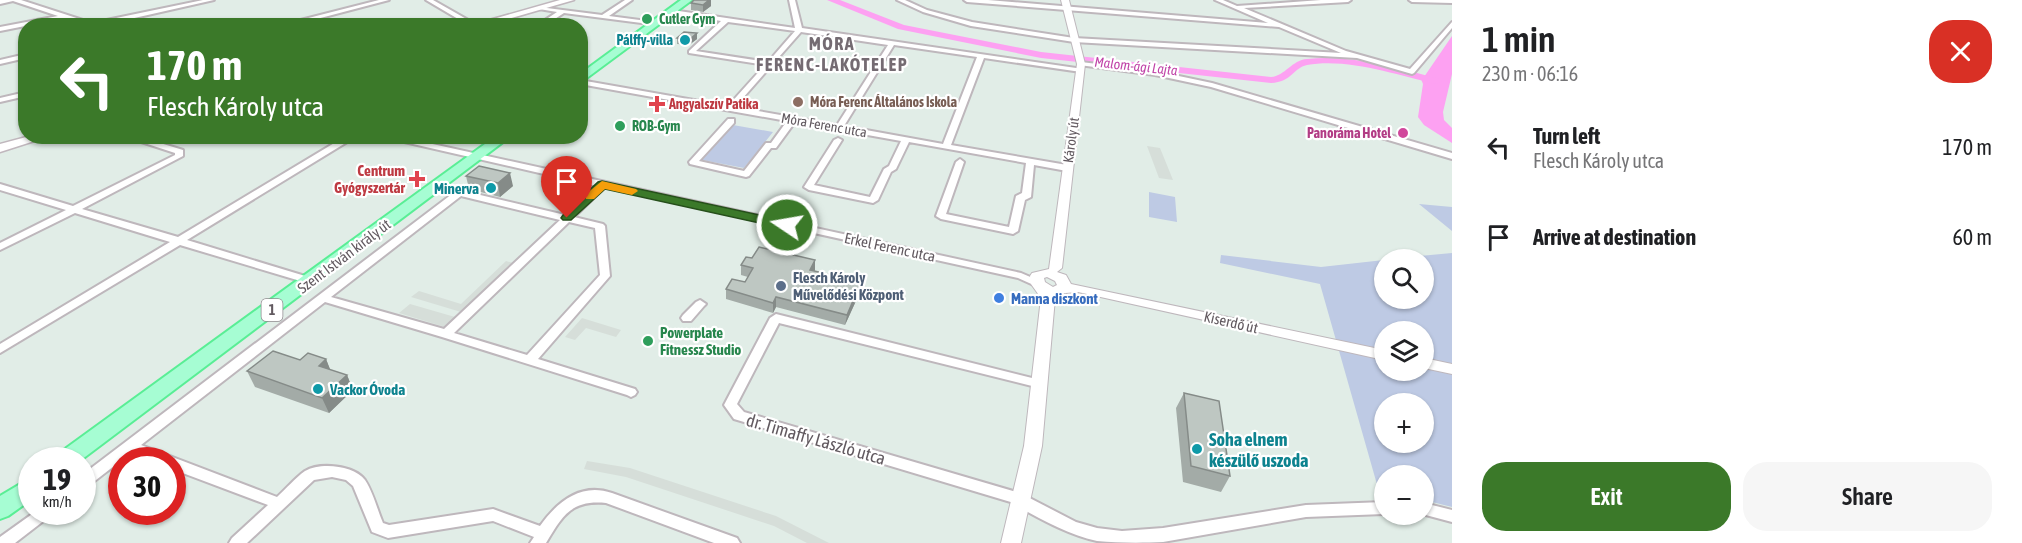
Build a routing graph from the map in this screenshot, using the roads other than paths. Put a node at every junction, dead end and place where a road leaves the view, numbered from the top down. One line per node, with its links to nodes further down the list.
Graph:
1 (14, 0): 16 (street); 17 (street)
2 (34, 0): 17 (street)
3 (211, 0): 27 (street)
4 (386, 0): 28 (street)
5 (429, 0): 29 (street)
6 (570, 0): 20 (main road)
7 (629, 0): 24 (street)
8 (687, 0): 22 (main road)
9 (792, 0): 38 (street)
10 (900, 0): 39 (street)
11 (967, 0): 18 (street)
12 (1218, 0): 19 (street)
13 (1348, 0): 19 (street)
14 (1412, 0): 15 (street)
15 (1452, 1)
16 (0, 2)
17 (22, 2): 23 (street)
18 (1066, 4): 36 (street); 39 (street, Károly út)
19 (1235, 7): 36 (street)
20 (541, 8): 21 (street); 30 (main road)
21 (563, 11): 24 (street); 31 (street)
22 (672, 12): 32 (street); 33 (main road)
23 (66, 16): 25 (street); 26 (street)
24 (603, 17): 33 (street)
25 (56, 18)
26 (72, 18)
27 (127, 18)
28 (313, 18)
29 (461, 18)
30 (501, 18)
31 (552, 18)
32 (726, 20): 38 (street); 45 (street)
33 (655, 24): 47 (main road)
34 (1452, 24): 42 (street)
35 (18, 25): 37 (street)
36 (1284, 26): 42 (street)
37 (0, 29)
38 (799, 31): 40 (street); 45 (street)
39 (1074, 40): 42 (street); 46 (street, Károly út)
40 (892, 44): 41 (street); 54 (street)
41 (981, 57): 46 (street); 62 (street)
42 (1358, 57)
43 (18, 58): 44 (street)
44 (0, 62)
45 (770, 64): 51 (street)
46 (1081, 64): 64 (street); 68 (street, Károly út)
47 (588, 75)
48 (588, 82): 51 (street, Móra Ferenc utca)
49 (18, 96): 50 (street)
50 (0, 100)
51 (730, 108): 52 (street, Móra Ferenc utca)
52 (793, 119): 53 (street); 54 (street, Móra Ferenc utca)
53 (730, 121)
54 (839, 128): 55 (street, Móra Ferenc utca)
55 (906, 139): 56 (street); 62 (street, Móra Ferenc utca)
56 (838, 140)
57 (18, 143): 63 (main road)
58 (154, 144): 71 (street)
59 (340, 144): 73 (street)
60 (416, 144): 65 (street, Erkel Ferenc utca)
61 (494, 144): 65 (main road, Szent István király út / 1)
62 (946, 146): 67 (street, Móra Ferenc utca)
63 (0, 148)
64 (1452, 156)
65 (476, 158): 69 (street, Erkel Ferenc utca); 75 (main road, Szent István király út / 1)
66 (960, 162): 67 (street)
67 (1030, 162): 68 (street, Móra Ferenc utca)
68 (1067, 168): 76 (street, Károly út)
69 (602, 185): 72 (street); 76 (street, Erkel Ferenc utca)
70 (0, 187): 71 (street)
71 (74, 210): 73 (street); 74 (street)
72 (567, 218): 77 (street, Szent István király út); 80 (street); 83 (street)
73 (179, 241): 75 (street); 81 (street)
74 (0, 247)
75 (311, 281): 89 (main road, Szent István király út / 1)
76 (1054, 283): 82 (street, Kiserdő út); 86 (street, Károly út)
77 (323, 298): 80 (street); 88 (street, Szent István király út)
78 (699, 304): 79 (street)
79 (687, 318)
80 (446, 334): 83 (street)
81 (0, 349)
82 (1374, 353)
83 (530, 360): 87 (street)
84 (1434, 365): 85 (street)
85 (1452, 369)
86 (1040, 384): 93 (street, Károly út); 93 (street, dr. Timaffy László utca)
87 (631, 392)
88 (130, 446): 91 (street, Szent István király út)
89 (84, 447)
90 (186, 468): 94 (street)
91 (96, 472)
92 (18, 496): 96 (main road)
93 (1020, 500): 95 (street); 104 (street, Károly út)
94 (278, 503): 100 (street); 102 (street)
95 (1374, 508)
96 (0, 509)
97 (1434, 512): 98 (street)
98 (1452, 516)
99 (28, 525): 101 (street)
100 (541, 539): 103 (street)
101 (4, 543)
102 (237, 543)
103 (732, 543)
104 (1011, 543)

